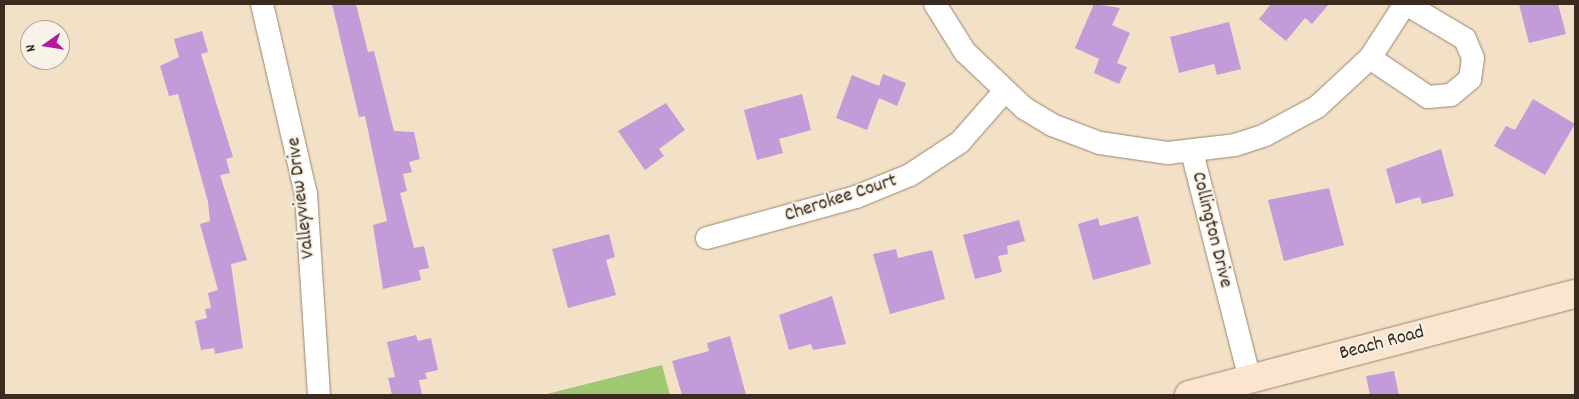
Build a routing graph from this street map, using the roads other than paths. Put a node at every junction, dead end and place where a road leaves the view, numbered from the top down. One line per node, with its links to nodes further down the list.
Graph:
1 (262, 4): 10 (street, Valleyview Drive)
2 (936, 4): 5 (street, Collington Drive)
3 (1405, 4): 4 (street); 4 (street)
4 (1370, 58): 6 (street)
5 (1004, 92): 6 (street, Collington Drive); 7 (street, Cherokee Court)
6 (1192, 152): 9 (street, Collington Drive)
7 (707, 238)
8 (1575, 294): 9 (street, Beach Road)
9 (1250, 379): 11 (street, Beach Road)
10 (319, 395)
11 (1190, 395)

